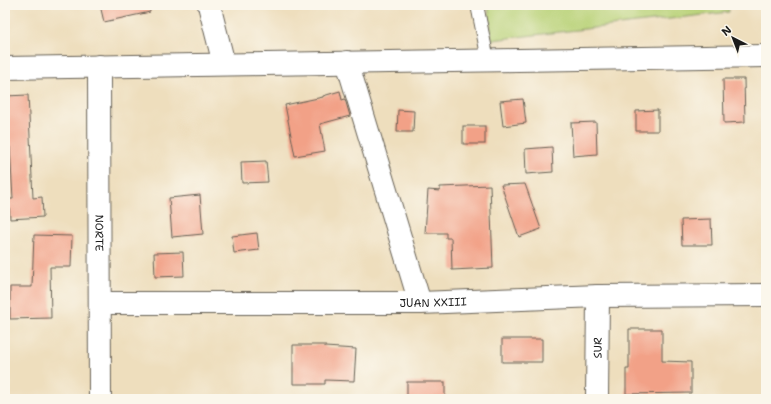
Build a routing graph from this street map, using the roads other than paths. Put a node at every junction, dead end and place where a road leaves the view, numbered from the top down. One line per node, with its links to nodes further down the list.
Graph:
1 (209, 5): 6 (street)
2 (477, 5): 4 (lane)
3 (766, 56): 4 (street)
4 (488, 60): 5 (street)
5 (347, 62): 6 (street); 12 (street)
6 (224, 64): 7 (street)
7 (100, 66): 8 (street); 11 (street, NORTE)
8 (5, 68)
9 (766, 295): 10 (street, JUAN XXIII)
10 (598, 296): 12 (street, JUAN XXIII); 14 (street, SUR)
11 (100, 303): 12 (street, JUAN XXIII); 13 (street, NORTE)
12 (420, 303)
13 (100, 399)
14 (597, 399)

